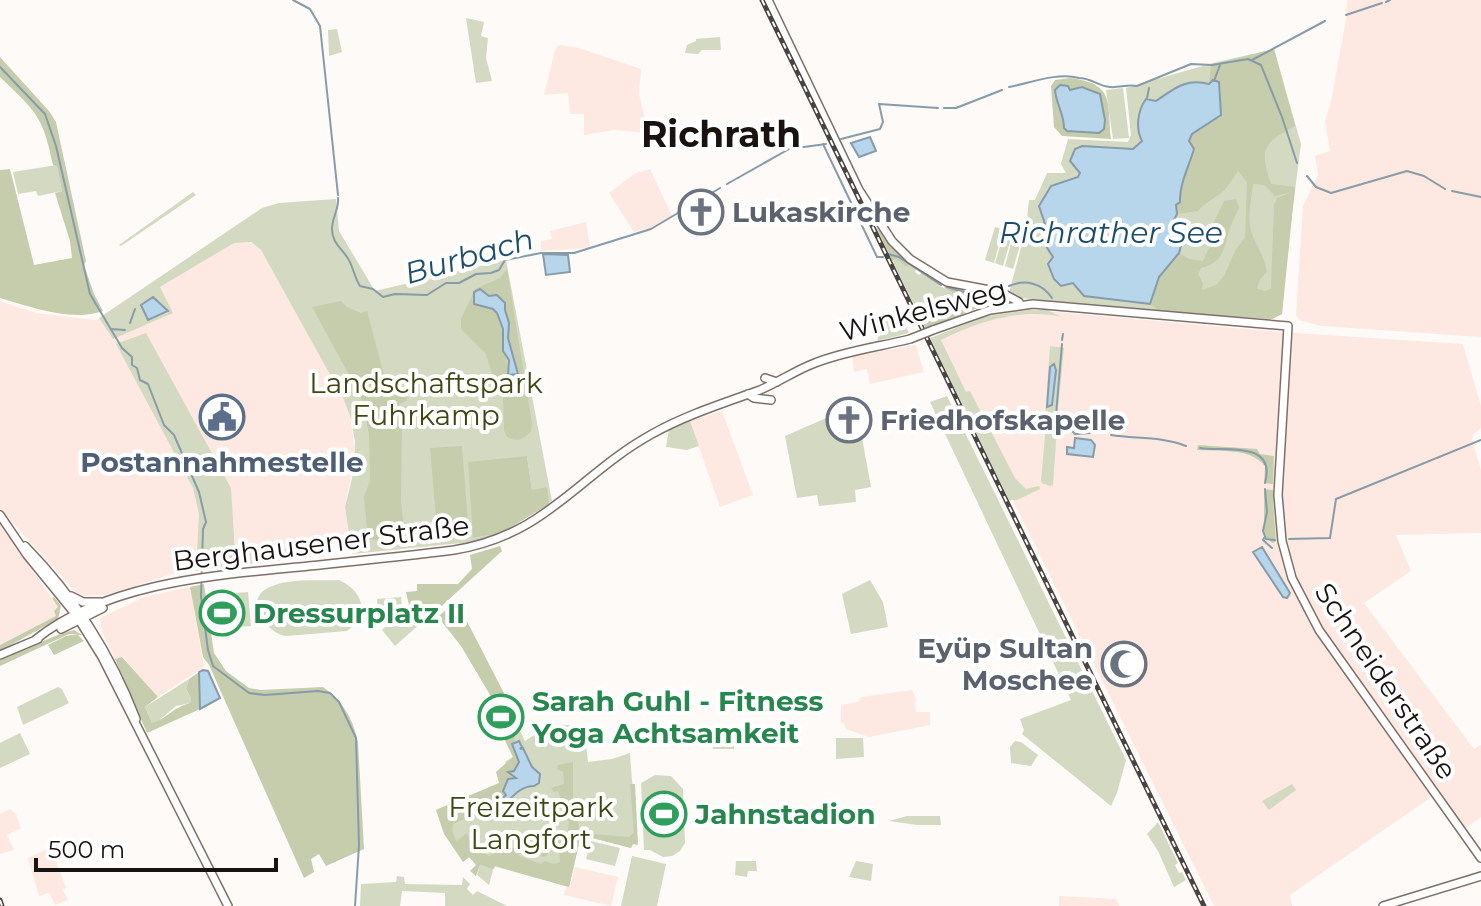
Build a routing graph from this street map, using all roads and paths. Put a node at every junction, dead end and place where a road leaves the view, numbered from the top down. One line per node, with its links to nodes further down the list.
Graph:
1 (768, 0): 2 (main road)
2 (1006, 303): 3 (main road, Winkelsweg); 5 (main road, Winkelsweg, bridge)
3 (1288, 326): 21 (main road, Schneiderstraße)
4 (765, 378): 5 (main road)
5 (777, 382): 6 (main road, Winkelsweg); 6 (main road)
6 (748, 394): 7 (main road, Winkelsweg)
7 (677, 421): 11 (main road, Berghausener Straße)
8 (0, 515): 9 (main road)
9 (15, 537): 10 (main road); 12 (main road)
10 (60, 587): 13 (main road); 15 (main road)
11 (127, 596): 13 (main road, Berghausener Straße); 14 (main road, Berghausener Straße)
12 (63, 599): 15 (main road); 16 (main road)
13 (107, 602): 15 (main road, Berghausener Straße)
14 (100, 609): 15 (main road, Berghausener Straße); 17 (main road)
15 (80, 616): 16 (main road, Berghausener Straße); 17 (main road); 18 (main road)
16 (63, 625): 18 (main road); 19 (main road, Berghausener Straße)
17 (95, 633): 20 (main road)
18 (93, 643): 20 (main road)
19 (0, 655)
20 (145, 744): 23 (main road)
21 (1481, 858)
22 (1481, 876): 24 (main road)
23 (228, 906)
24 (1383, 906)

